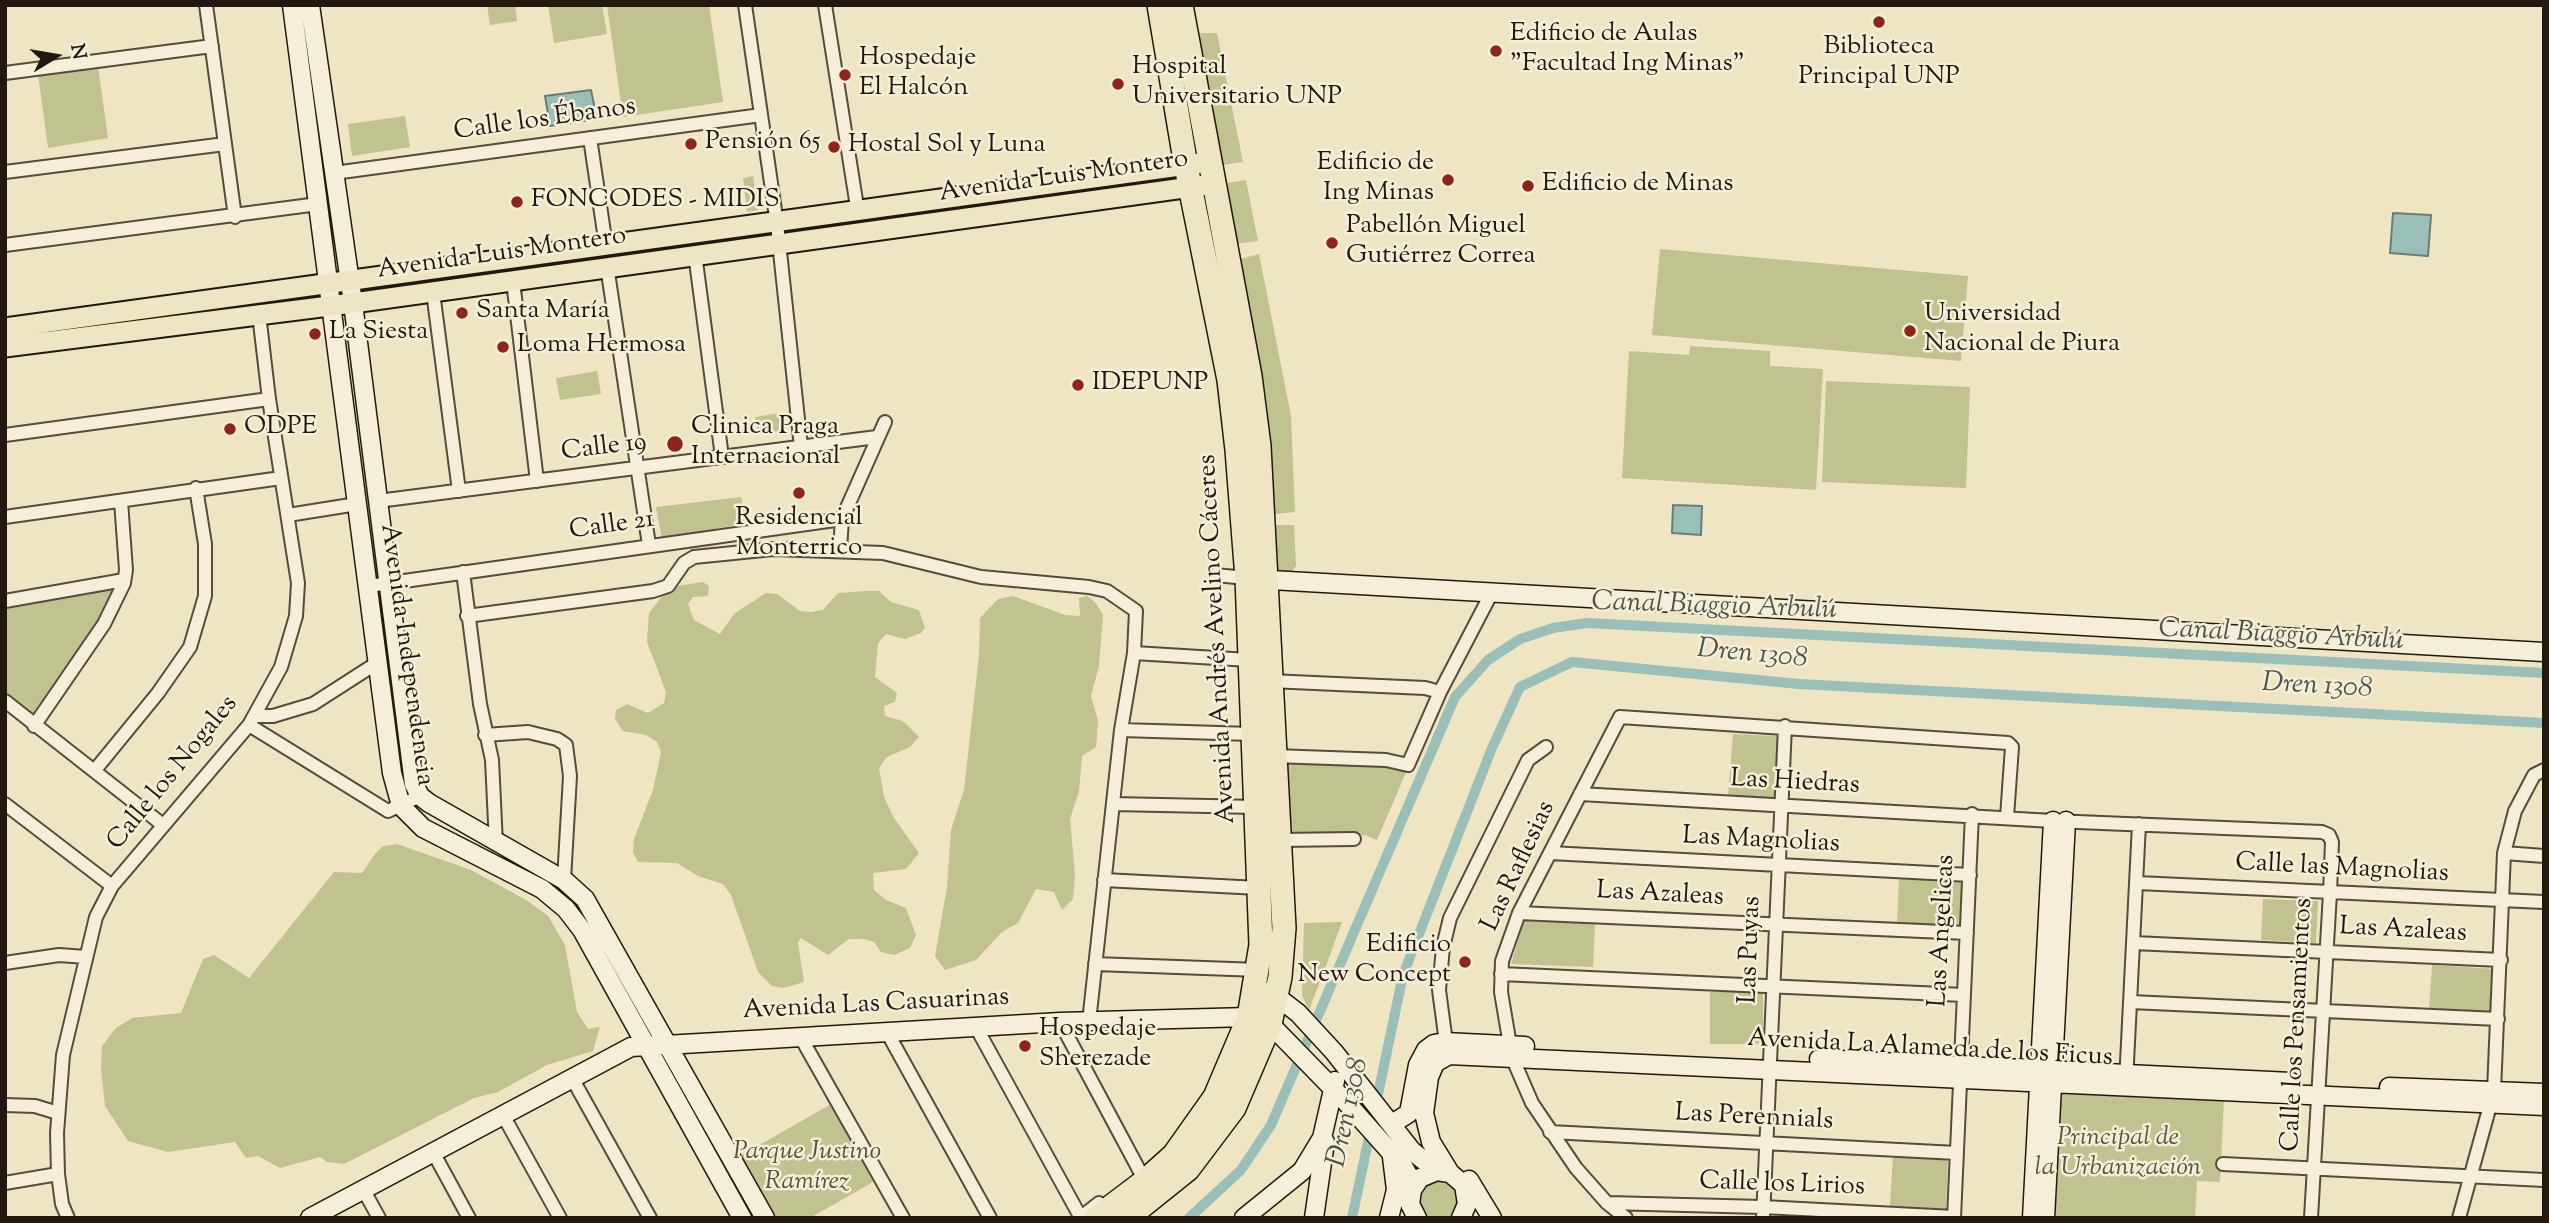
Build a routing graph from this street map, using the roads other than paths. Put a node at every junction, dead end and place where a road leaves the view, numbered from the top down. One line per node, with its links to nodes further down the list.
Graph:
1 (206, 5): 8 (street)
2 (292, 5): 16 (street, Avenida Independencia)
3 (310, 5): 14 (street, Avenida Independencia)
4 (745, 5): 10 (street)
5 (825, 5): 17 (street)
6 (1159, 5): 15 (highway, Avenida Andrés Avelino Cáceres)
7 (1181, 5): 15 (highway, Avenida Andrés Avelino Cáceres)
8 (212, 46): 9 (street); 12 (street)
9 (5, 74)
10 (761, 115): 11 (street, Calle los Ébanos); 19 (street)
11 (590, 138): 14 (street, Calle los Ébanos); 22 (street)
12 (225, 144): 13 (street); 18 (street)
13 (5, 172)
14 (334, 173): 24 (street, Avenida Independencia)
15 (1200, 175): 17 (main road, Avenida Luis Montero); 19 (main road, Avenida Luis Montero); 52 (highway, Avenida Andrés Avelino Cáceres)
16 (318, 204): 18 (street); 24 (street, Avenida Independencia)
17 (858, 213): 19 (main road, Avenida Luis Montero)
18 (235, 216): 20 (street)
19 (778, 233): 21 (main road, Avenida Luis Montero); 22 (main road, Avenida Luis Montero); 35 (street)
20 (5, 245)
21 (695, 254): 22 (main road, Avenida Luis Montero); 36 (street)
22 (607, 256): 23 (main road, Avenida Luis Montero); 24 (main road, Avenida Luis Montero); 37 (street)
23 (513, 281): 25 (main road, Avenida Luis Montero); 39 (street)
24 (340, 284): 26 (street, Avenida Independencia); 27 (street, Avenida Independencia); 29 (main road, Avenida Luis Montero)
25 (433, 292): 26 (main road, Avenida Luis Montero); 41 (street)
26 (353, 303): 27 (main road, Avenida Luis Montero); 43 (street, Avenida Independencia)
27 (333, 306): 28 (main road, Avenida Luis Montero); 44 (street, Avenida Independencia)
28 (259, 314): 30 (main road, Avenida Luis Montero); 31 (street, Calle los Nogales)
29 (5, 328)
30 (5, 347)
31 (269, 399): 33 (street); 38 (street, Calle los Nogales)
32 (885, 422): 34 (street)
33 (5, 435)
34 (877, 437): 35 (street, Calle 19); 47 (street)
35 (801, 447): 36 (street, Calle 19)
36 (722, 457): 37 (street, Calle 19)
37 (638, 468): 39 (street, Calle 19); 48 (street)
38 (281, 478): 40 (street); 45 (street, Calle los Nogales)
39 (537, 481): 41 (street, Calle 19)
40 (196, 488): 42 (street); 74 (street)
41 (459, 491): 43 (street, Calle 19)
42 (121, 501): 46 (street); 53 (street)
43 (378, 501): 54 (street, Avenida Independencia)
44 (357, 504): 45 (street); 55 (street, Avenida Independencia)
45 (288, 515): 66 (street, Calle los Nogales)
46 (5, 517)
47 (842, 519): 48 (street, Calle 21); 49 (street)
48 (649, 545): 50 (street, Calle 21)
49 (841, 550): 58 (street); 60 (street)
50 (463, 572): 54 (street, Calle 21); 58 (street)
51 (1215, 575): 52 (street)
52 (1256, 579): 56 (street); 61 (highway, Avenida Andrés Avelino Cáceres); 63 (highway, Avenida Andrés Avelino Cáceres)
53 (124, 580): 57 (street); 67 (street)
54 (389, 582): 55 (street, Calle 21); 77 (street, Avenida Independencia)
55 (369, 586): 62 (street, Avenida Independencia)
56 (1491, 594): 59 (street); 64 (street)
57 (5, 601)
58 (467, 616): 71 (street)
59 (2544, 652)
60 (1134, 653): 61 (street); 69 (street)
61 (1249, 660): 70 (highway, Avenida Andrés Avelino Cáceres)
62 (380, 661): 66 (street); 80 (street, Avenida Independencia)
63 (1270, 681): 64 (street); 73 (highway, Avenida Andrés Avelino Cáceres)
64 (1440, 692): 73 (street)
65 (5, 701): 67 (street)
66 (252, 720): 80 (street); 87 (street, Calle los Nogales)
67 (34, 726): 74 (street)
68 (1785, 726): 76 (street, Las Raflesias); 81 (street, Las Puyas); 84 (street)
69 (1121, 730): 70 (street); 79 (street)
70 (1252, 734): 82 (highway, Avenida Andrés Avelino Cáceres)
71 (485, 735): 91 (street); 97 (street)
72 (1546, 747): 129 (street)
73 (1274, 756): 90 (highway, Avenida Andrés Avelino Cáceres)
74 (95, 770): 87 (street)
75 (2544, 770): 93 (street)
76 (1580, 794): 81 (street, Las Hiedras); 92 (street, Las Raflesias)
77 (420, 796): 80 (street); 91 (street, Avenida Independencia)
78 (5, 804): 100 (street)
79 (1113, 804): 82 (street); 98 (street)
80 (401, 806): 128 (street, Avenida Independencia)
81 (1781, 806): 83 (street, Las Hiedras); 95 (street, Las Puyas)
82 (1256, 807): 101 (highway, Avenida Andrés Avelino Cáceres)
83 (1972, 814): 84 (street, Las Hiedras); 96 (street, Las Angelicas)
84 (2007, 817): 85 (street, Las Hiedras)
85 (2060, 821): 86 (street, Las Hiedras); 134 (street)
86 (2139, 824): 88 (street, Las Hiedras); 99 (street)
87 (163, 825): 100 (street, Calle los Nogales)
88 (2329, 835): 102 (street, Calle los Pensamientos)
89 (1354, 839): 90 (street)
90 (1280, 840): 115 (highway, Avenida Andrés Avelino Cáceres)
91 (496, 844): 97 (street, Avenida Independencia)
92 (1550, 853): 95 (street, Las Magnolias); 105 (street, Las Raflesias)
93 (2504, 853): 94 (street); 103 (street)
94 (2544, 856)
95 (1778, 866): 96 (street, Las Magnolias); 106 (street, Las Puyas)
96 (1970, 875): 107 (street, Las Angelicas)
97 (564, 880): 127 (street, Avenida Independencia)
98 (1104, 880): 101 (street); 113 (street)
99 (2138, 883): 102 (street, Calle las Magnolias); 108 (street)
100 (112, 886): 110 (street, Calle los Nogales)
101 (1259, 888): 115 (highway, Avenida Andrés Avelino Cáceres)
102 (2330, 893): 103 (street, Calle las Magnolias); 109 (street, Calle los Pensamientos)
103 (2504, 900): 104 (street, Calle las Magnolias); 111 (street)
104 (2544, 901)
105 (1519, 913): 106 (street, Las Azaleas); 114 (street, Las Raflesias)
106 (1776, 924): 107 (street, Las Azaleas); 116 (street, Las Puyas)
107 (1967, 933): 117 (street, Las Angelicas)
108 (2134, 943): 109 (street, Las Azaleas); 118 (street)
109 (2326, 951): 111 (street, Las Azaleas); 119 (street, Calle los Pensamientos)
110 (86, 957): 112 (street); 145 (street, Calle los Nogales)
111 (2501, 960): 120 (street)
112 (5, 962)
113 (1095, 964): 115 (street); 122 (street)
114 (1501, 974): 116 (street); 130 (street, Las Raflesias)
115 (1264, 985): 121 (highway, Avenida Andrés Avelino Cáceres); 131 (street)
116 (1773, 986): 117 (street); 132 (street, Las Puyas)
117 (1964, 995): 133 (street, Las Angelicas)
118 (2131, 1002): 119 (street); 136 (street)
119 (2323, 1012): 120 (street); 139 (street, Calle los Pensamientos)
120 (2498, 1019): 141 (street)
121 (1251, 1020): 122 (street, Avenida Las Casuarinas); 137 (street); 156 (highway, Avenida Andrés Avelino Cáceres)
122 (1089, 1022): 123 (street, Avenida Las Casuarinas)
123 (1060, 1023): 124 (street, Avenida Las Casuarinas); 156 (street)
124 (976, 1027): 125 (street, Avenida Las Casuarinas); 179 (street)
125 (887, 1032): 126 (street, Avenida Las Casuarinas); 178 (street)
126 (800, 1036): 127 (street, Avenida Las Casuarinas); 177 (street)
127 (667, 1043): 128 (street, Avenida Las Casuarinas); 176 (street, Avenida Independencia)
128 (646, 1044): 135 (street, Avenida Las Casuarinas); 175 (street, Avenida Independencia)
129 (1447, 1048): 130 (street, Avenida La Alameda de los Ficus); 147 (street); 154 (street)
130 (1510, 1051): 132 (street, Avenida La Alameda de los Ficus); 148 (street, Las Raflesias)
131 (1339, 1058): 137 (street); 138 (street)
132 (1770, 1063): 133 (street, Avenida La Alameda de los Ficus); 149 (street, Las Puyas)
133 (1961, 1071): 134 (street, Avenida La Alameda de los Ficus); 152 (street, Las Angelicas)
134 (2046, 1076): 136 (street, Avenida La Alameda de los Ficus); 189 (street); 190 (street)
135 (572, 1078): 146 (street, Avenida Las Casuarinas); 174 (street)
136 (2126, 1079): 139 (street, Avenida La Alameda de los Ficus)
137 (1326, 1081): 143 (street); 161 (street)
138 (1358, 1083): 143 (street); 147 (street)
139 (2318, 1089): 141 (street, Avenida La Alameda de los Ficus); 155 (street, Calle los Pensamientos)
140 (2544, 1093): 141 (street, Avenida La Alameda de los Ficus)
141 (2493, 1098): 144 (street, Avenida La Alameda de los Ficus); 158 (street)
142 (5, 1105): 145 (street)
143 (1350, 1106): 150 (street); 162 (street)
144 (2544, 1106)
145 (58, 1113): 157 (street, Calle los Nogales)
146 (503, 1115): 151 (street, Avenida Las Casuarinas); 173 (street)
147 (1390, 1122): 154 (street)
148 (1550, 1132): 149 (street, Las Perennials); 165 (street, Las Raflesias)
149 (1766, 1142): 152 (street, Las Perennials); 166 (street, Las Puyas)
150 (1386, 1148): 164 (street); 184 (street)
151 (433, 1152): 163 (street, Avenida Las Casuarinas); 172 (street)
152 (1957, 1153): 168 (street, Las Angelicas)
153 (2222, 1164): 155 (street)
154 (1441, 1166): 164 (street); 167 (street); 187 (street)
155 (2314, 1169): 158 (street); 191 (street, Calle los Pensamientos)
156 (1156, 1171): 179 (street, Avenida Andrés Avelino Cáceres); 180 (highway, Avenida Andrés Avelino Cáceres); 181 (highway, Avenida Andrés Avelino Cáceres)
157 (58, 1174): 160 (street); 169 (street, Calle los Nogales)
158 (2472, 1176): 159 (street); 192 (street)
159 (2544, 1180)
160 (5, 1183)
161 (1288, 1184): 162 (street); 182 (street)
162 (1318, 1188): 183 (street)
163 (363, 1189): 170 (street, Avenida Las Casuarinas); 171 (street)
164 (1412, 1193): 185 (street); 186 (street)
165 (1607, 1203): 166 (street, Calle los Lirios); 188 (street, Las Raflesias)
166 (1763, 1212): 168 (street, Calle los Lirios)
167 (1468, 1213)
168 (1954, 1217)
169 (68, 1218)
170 (310, 1218)
171 (379, 1218)
172 (468, 1218)
173 (560, 1218)
174 (650, 1218)
175 (742, 1218)
176 (765, 1218)
177 (903, 1218)
178 (990, 1218)
179 (1080, 1218)
180 (1096, 1218)
181 (1127, 1218)
182 (1244, 1218)
183 (1314, 1218)
184 (1389, 1218)
185 (1400, 1218)
186 (1416, 1218)
187 (1492, 1218)
188 (1626, 1218)
189 (2032, 1218)
190 (2045, 1218)
191 (2311, 1218)
192 (2459, 1218)

